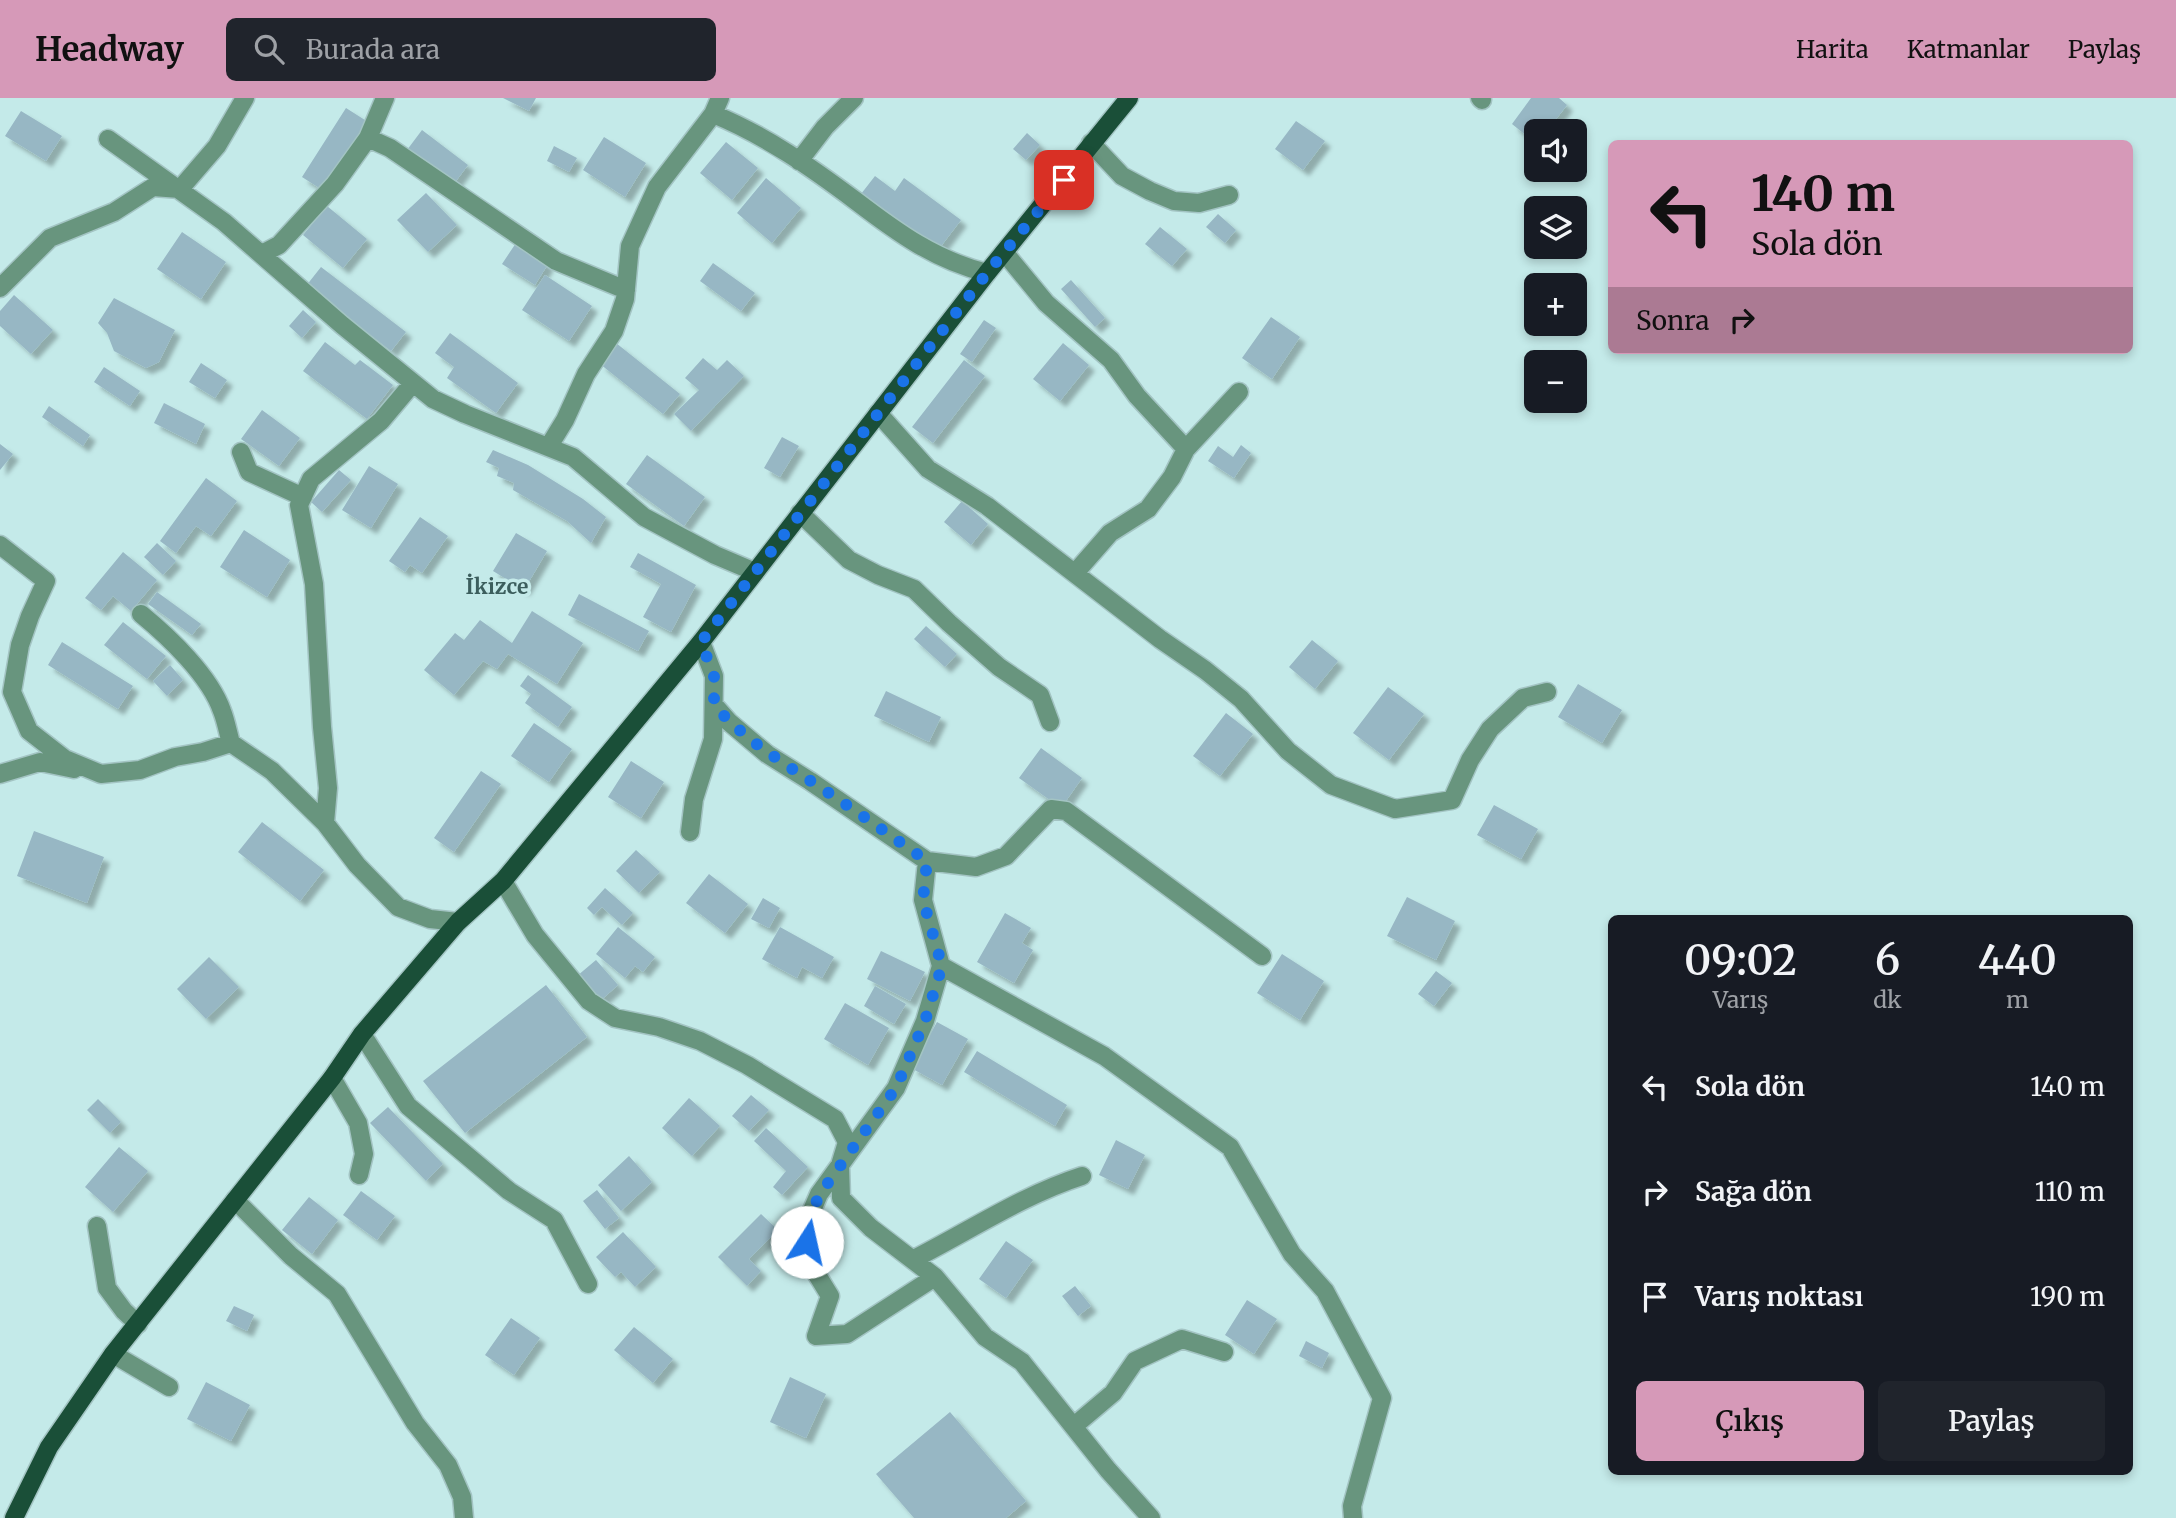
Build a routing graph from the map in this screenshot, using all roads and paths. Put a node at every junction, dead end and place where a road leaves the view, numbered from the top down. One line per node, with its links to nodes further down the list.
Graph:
1 (245, 98): 10 (street)
2 (385, 98): 6 (street)
3 (854, 98): 9 (street)
4 (1129, 98): 8 (main road)
5 (717, 106): 9 (street); 16 (street)
6 (368, 138): 13 (street); 16 (street)
7 (108, 139): 10 (street)
8 (1091, 143): 11 (street); 12 (main road)
9 (799, 161): 14 (street)
10 (180, 189): 13 (street); 15 (street)
11 (1229, 195)
12 (1004, 252): 14 (main road); 21 (street)
13 (262, 254): 17 (street)
14 (987, 273): 19 (main road)
15 (0, 288)
16 (626, 290): 20 (street)
17 (413, 383): 20 (street); 23 (street)
18 (1239, 392): 21 (street)
19 (878, 413): 24 (main road); 27 (street)
20 (549, 446): 26 (street)
21 (1186, 449): 27 (street)
22 (241, 452): 23 (street)
23 (303, 497): 36 (street)
24 (800, 513): 26 (main road); 32 (street)
25 (0, 545): 35 (street)
26 (755, 572): 29 (main road)
27 (1075, 573): 30 (street)
28 (141, 614): 33 (street)
29 (701, 642): 31 (street); 39 (main road)
30 (1547, 692)
31 (714, 705): 37 (street); 38 (street)
32 (1050, 722)
33 (231, 743): 35 (street); 36 (street)
34 (0, 774): 35 (street)
35 (101, 774)
36 (325, 823): 40 (street)
37 (690, 832)
38 (927, 861): 41 (street); 42 (street)
39 (503, 881): 40 (main road); 45 (street)
40 (458, 922): 43 (main road)
41 (1262, 956)
42 (942, 966): 45 (street); 61 (street)
43 (362, 1034): 44 (main road); 52 (street)
44 (332, 1078): 46 (street); 48 (main road)
45 (840, 1165): 50 (street); 51 (street)
46 (359, 1175)
47 (1082, 1176): 50 (street)
48 (235, 1200): 53 (main road); 59 (street)
49 (97, 1226): 53 (street)
50 (914, 1259): 51 (street)
51 (936, 1278): 57 (street)
52 (588, 1284)
53 (138, 1324): 55 (main road)
54 (1224, 1352): 57 (street)
55 (113, 1354): 56 (street); 58 (main road)
56 (169, 1387)
57 (1074, 1426): 60 (street)
58 (14, 1518)
59 (464, 1518)
60 (1151, 1518)
61 (1353, 1518)

